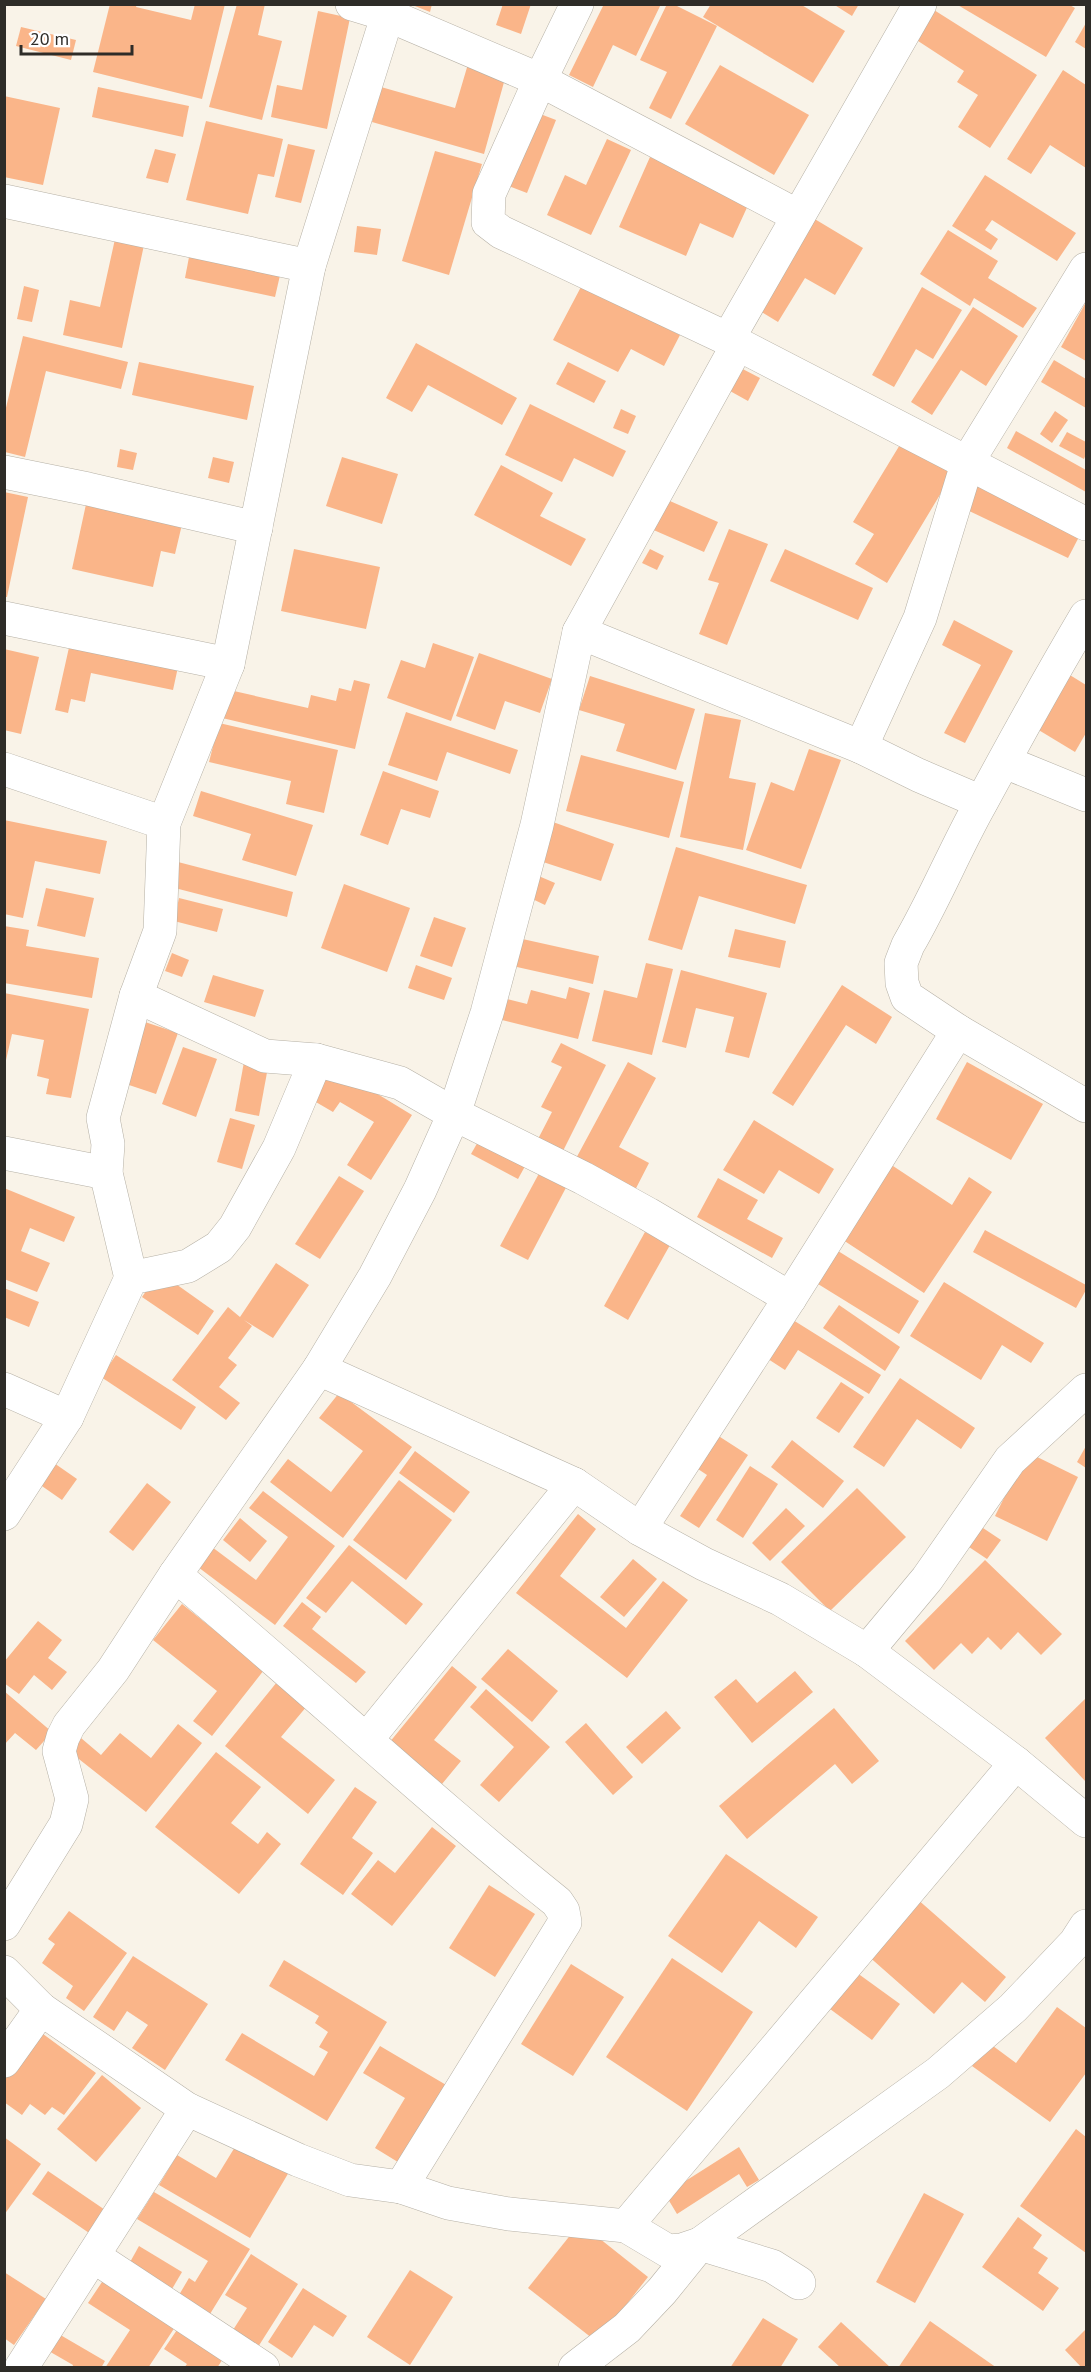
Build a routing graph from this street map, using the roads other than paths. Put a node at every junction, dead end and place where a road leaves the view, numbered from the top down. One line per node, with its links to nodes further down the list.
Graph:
1 (352, 4): 4 (street)
2 (577, 4): 5 (street)
3 (920, 4): 7 (street)
4 (390, 10): 5 (street); 8 (street)
5 (540, 80): 7 (street); 10 (street)
6 (4, 201): 8 (street)
7 (798, 216): 10 (street)
8 (309, 266): 14 (street)
9 (1086, 269): 11 (street)
10 (733, 341): 11 (street); 17 (street)
11 (968, 461): 13 (street); 19 (street)
12 (4, 472): 14 (street)
13 (1086, 524)
14 (256, 528): 18 (street)
15 (1086, 616): 20 (street)
16 (4, 618): 18 (street)
17 (579, 632): 19 (street); 29 (street)
18 (228, 664): 24 (street)
19 (861, 747): 23 (street)
20 (1005, 762): 22 (street); 23 (street)
21 (4, 769): 24 (street)
22 (1086, 795)
23 (981, 802): 26 (street)
24 (164, 823): 25 (street)
25 (136, 996): 27 (street); 31 (street)
26 (958, 1031): 28 (street); 33 (street)
27 (316, 1060): 29 (street); 32 (street)
28 (1086, 1106)
29 (454, 1114): 33 (street); 34 (street)
30 (4, 1153): 31 (street)
31 (106, 1173): 32 (street)
32 (131, 1278): 37 (street)
33 (790, 1298): 40 (street)
34 (319, 1369): 38 (street); 41 (street)
35 (4, 1389): 37 (street)
36 (1086, 1390): 42 (street)
37 (67, 1417): 39 (street)
38 (574, 1484): 40 (street); 43 (street)
39 (4, 1514)
40 (640, 1529): 42 (street)
41 (175, 1575): 43 (street); 46 (street)
42 (867, 1651): 44 (street)
43 (367, 1739): 52 (street)
44 (1016, 1763): 45 (street); 53 (street)
45 (1086, 1821)
46 (4, 1924)
47 (1086, 1926): 54 (street)
48 (4, 1972): 49 (street)
49 (41, 2009): 50 (street); 51 (street)
50 (4, 2061)
51 (188, 2109): 52 (street); 55 (street)
52 (401, 2187): 53 (street)
53 (626, 2226): 54 (street)
54 (700, 2244): 56 (street); 59 (street)
55 (93, 2256): 57 (street); 58 (street)
56 (799, 2283)
57 (21, 2367)
58 (263, 2367)
59 (575, 2367)

